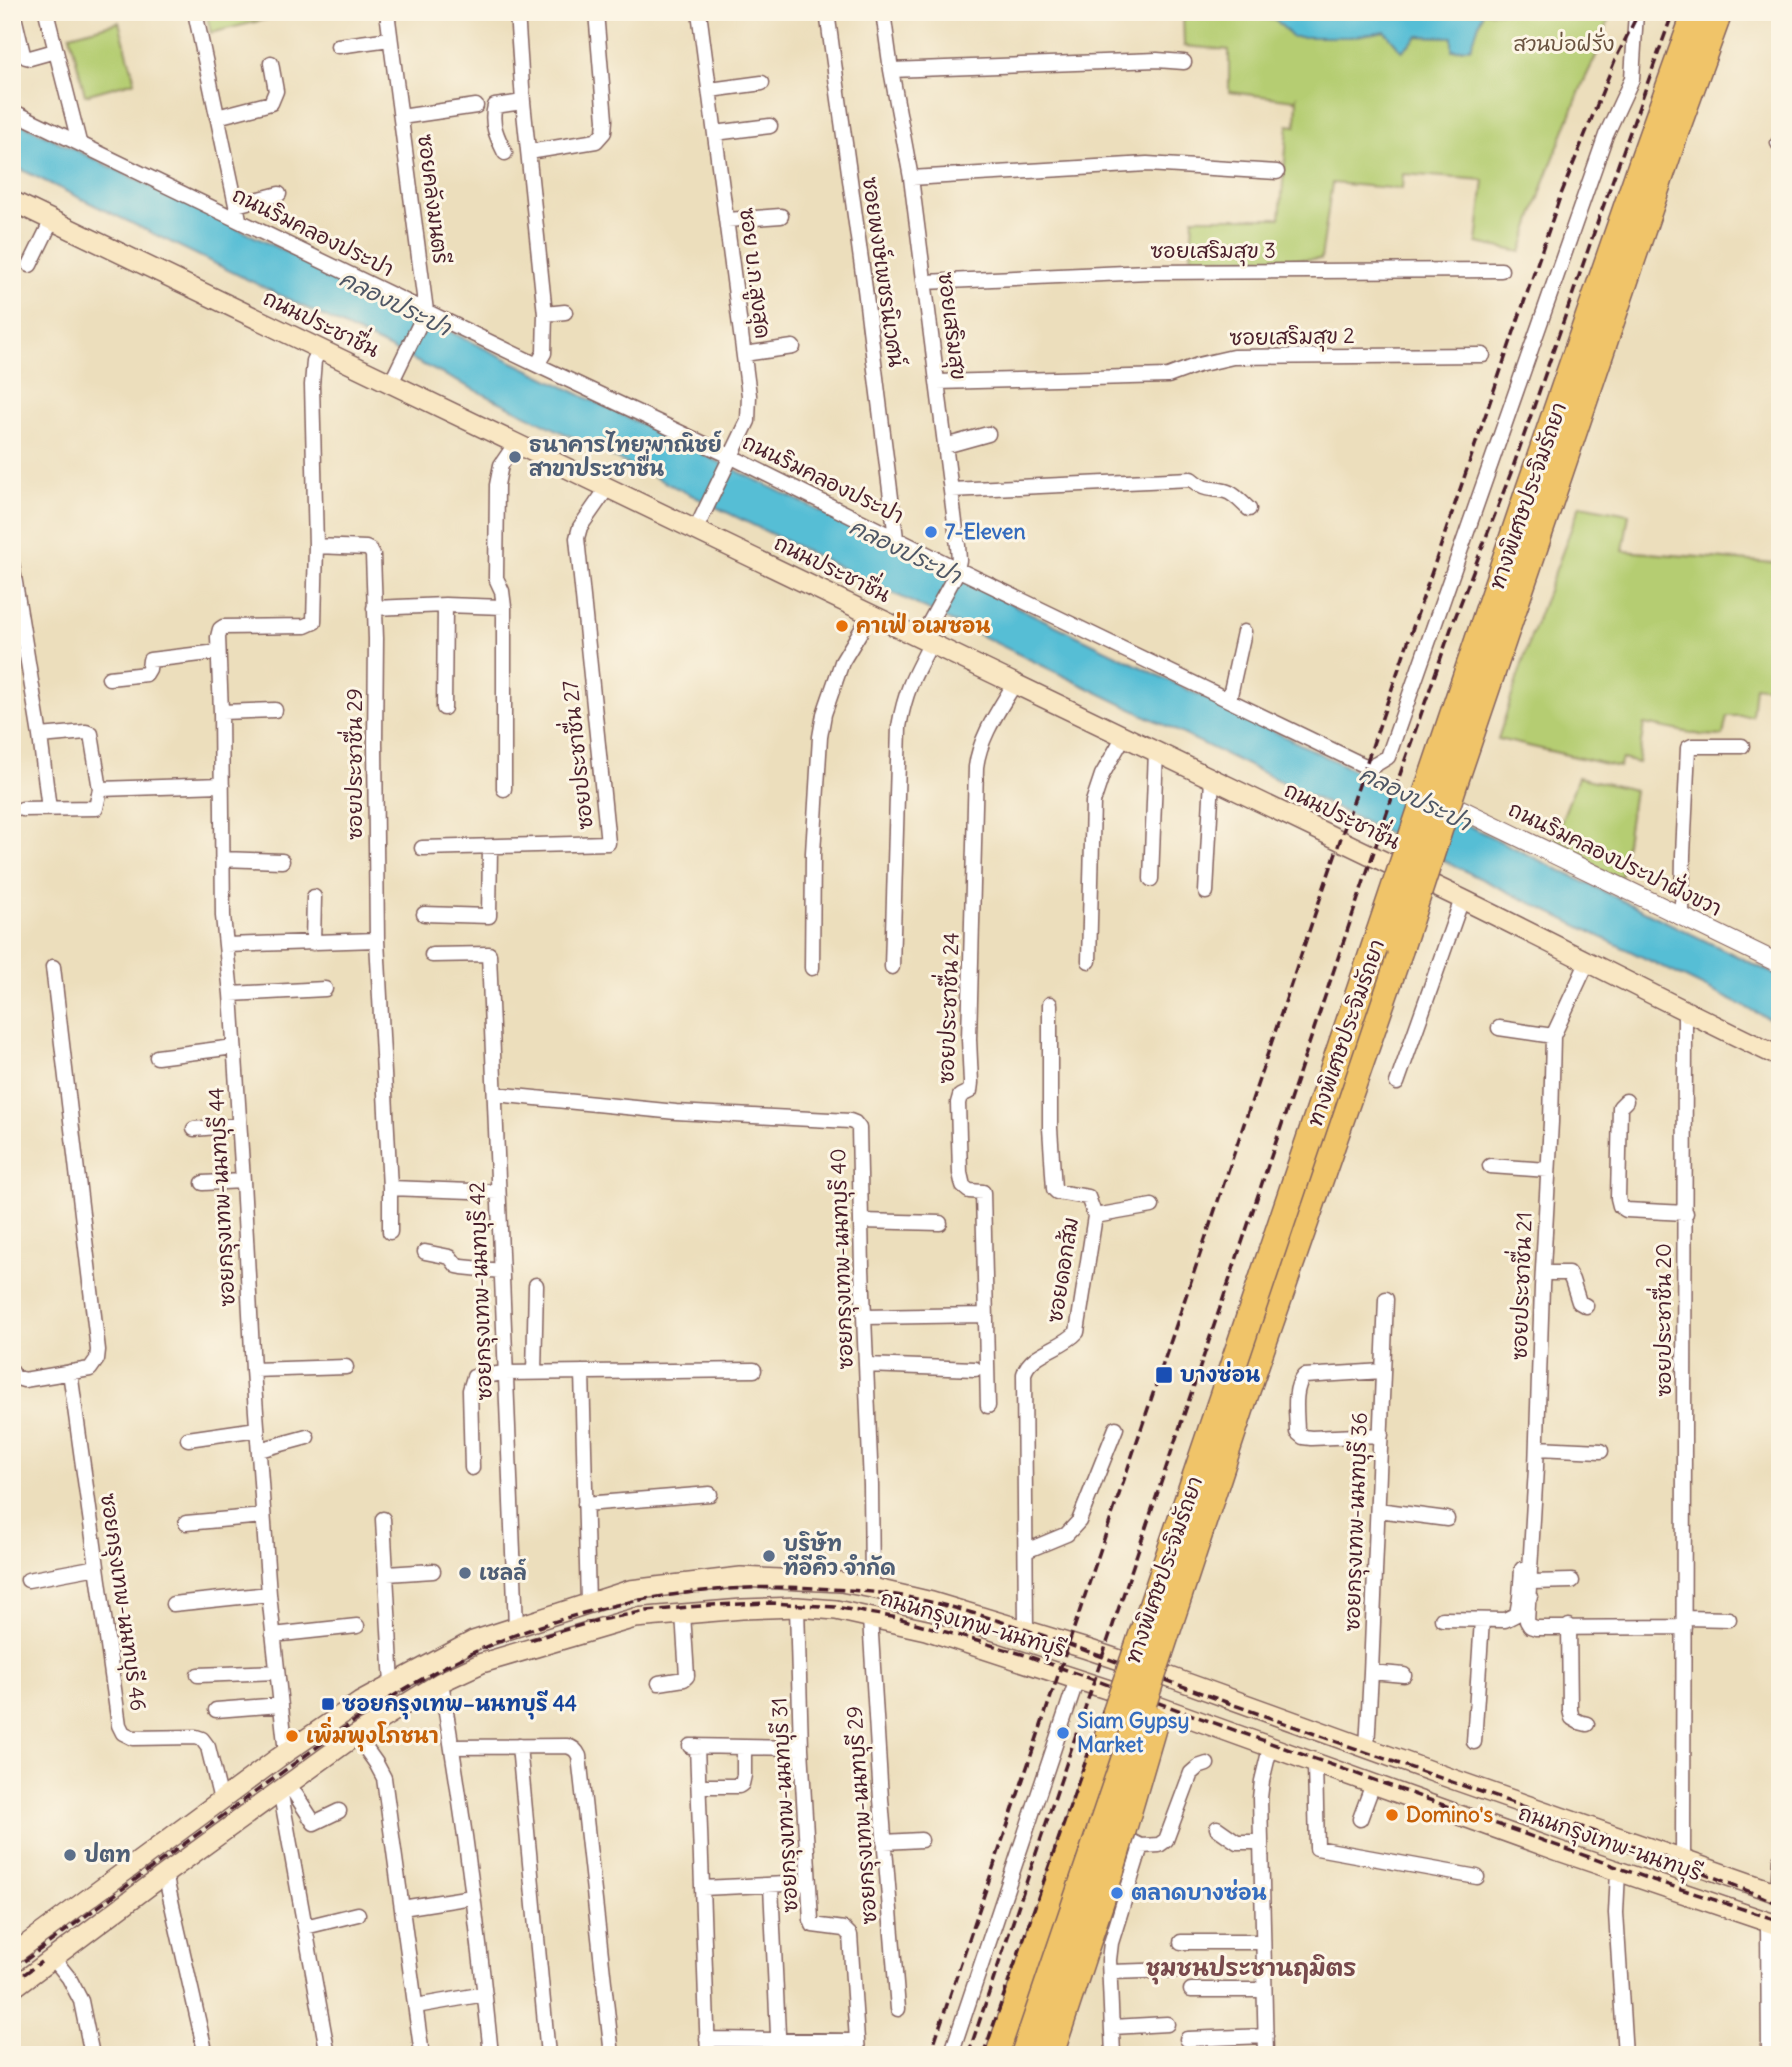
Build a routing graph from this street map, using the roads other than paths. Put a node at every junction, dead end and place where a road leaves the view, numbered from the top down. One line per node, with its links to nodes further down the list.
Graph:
1 (13, 12): 15 (street)
2 (46, 12): 15 (street)
3 (195, 12): 24 (street)
4 (387, 12): 13 (street, ซอยคลังมนตรี)
5 (517, 12): 21 (street)
6 (596, 12): 29 (street)
7 (699, 12): 20 (street, ซอย บ.ก.สูงสุด)
8 (827, 12): 60 (street, ซอยพงษ์เพชรนิเวศน์)
9 (883, 12): 18 (street, ซอยเสริมสุข)
10 (1636, 12): 73 (street, ถนนริมคลองประปา)
11 (1696, 12): 280 (highway, ทางพิเศษประจิมรัถยา, bridge)
12 (1719, 12): 154 (highway, ทางพิเศษประจิมรัถยา, bridge)
13 (390, 39): 14 (street); 25 (street, ซอยคลังมนตรี)
14 (338, 46)
15 (55, 51): 28 (street)
16 (1184, 62): 18 (street)
17 (271, 64): 24 (street)
18 (891, 70): 32 (street, ซอยเสริมสุข)
19 (762, 83): 20 (street)
20 (710, 90): 27 (street, ซอย บ.ก.สูงสุด)
21 (523, 102): 29 (street); 30 (street)
22 (476, 106): 25 (street)
23 (12, 111): 28 (street, ถนนริมคลองประปา)
24 (217, 117): 35 (street)
25 (401, 117): 43 (street, ซอยคลังมนตรี)
26 (770, 126): 27 (street)
27 (715, 133): 38 (street, ซอย บ.ก.สูงสุด)
28 (79, 142): 35 (street, ถนนริมคลองประปา)
29 (529, 152): 44 (street)
30 (505, 153)
31 (1277, 172): 32 (street)
32 (911, 178): 41 (street, ซอยเสริมสุข)
33 (279, 194): 35 (street)
34 (12, 201): 37 (main road, ถนนประชาชื่น)
35 (237, 212): 43 (street, ถนนริมคลองประปา)
36 (781, 216): 38 (street)
37 (52, 220): 39 (street); 46 (main road, ถนนประชาชื่น)
38 (727, 220): 47 (street, ซอย บ.ก.สูงสุด)
39 (30, 265)
40 (1501, 271): 41 (street, ซอยเสริมสุข 3)
41 (925, 282): 51 (street, ซอยเสริมสุข)
42 (565, 312): 44 (street)
43 (426, 314): 49 (street, ถนนริมคลองประปา); 50 (street)
44 (545, 314): 49 (street)
45 (793, 347): 47 (street)
46 (320, 349): 50 (main road, ถนนประชาชื่น); 61 (street)
47 (744, 354): 55 (street, ซอย บ.ก.สูงสุด)
48 (1483, 355): 51 (street, ซอยเสริมสุข 2)
49 (537, 365): 55 (street, ถนนริมคลองประปา)
50 (395, 375): 53 (main road, ถนนประชาชื่น)
51 (937, 382): 54 (street, ซอยเสริมสุข)
52 (988, 434): 54 (street)
53 (516, 443): 56 (main road, ถนนประชาชื่น); 65 (street)
54 (945, 446): 57 (street, ซอยเสริมสุข)
55 (731, 459): 59 (street, ซอย บ.ก.สูงสุด); 60 (street, ถนนริมคลองประปา)
56 (608, 487): 59 (main road, ถนนประชาชื่น); 89 (street, ซอยประชาชื่น 27)
57 (951, 490): 58 (street); 63 (street, ซอยเสริมสุข)
58 (1249, 509)
59 (696, 529): 67 (main road, ถนนประชาชื่น)
60 (896, 538): 63 (street, ถนนริมคลองประปา)
61 (316, 546): 66 (street, ซอยประชาชื่น 29); 70 (street)
62 (12, 564): 77 (street)
63 (957, 572): 69 (street); 73 (street, ถนนริมคลองประปา)
64 (445, 605): 65 (street); 66 (street); 74 (street)
65 (504, 607): 84 (street)
66 (374, 608): 99 (street, ซอยประชาชื่น 29)
67 (871, 614): 69 (main road, ถนนประชาชื่น); 108 (street)
68 (1244, 632): 73 (street)
69 (926, 640): 72 (main road, ถนนประชาชื่น); 107 (street)
70 (218, 644): 71 (street); 76 (street, ซอยกรุงเทพ-นนทบุรี 44)
71 (109, 678)
72 (1015, 683): 78 (main road, ถนนประชาชื่น); 141 (street, ซอยประชาชื่น 24)
73 (1229, 700)
74 (444, 708)
75 (275, 710): 76 (street)
76 (221, 712): 82 (street, ซอยกรุงเทพ-นนทบุรี 44)
77 (40, 736): 83 (street); 87 (street)
78 (1124, 736): 80 (main road, ถนนประชาชื่น); 103 (street)
79 (1742, 746): 98 (street)
80 (1156, 751): 81 (main road, ถนนประชาชื่น); 92 (street)
81 (1212, 778): 93 (main road, ถนนประชาชื่น); 94 (street)
82 (222, 785): 83 (street); 90 (street, ซอยกรุงเทพ-นนทบุรี 44)
83 (100, 789): 87 (street)
84 (504, 789)
85 (1431, 795): 98 (street, ถนนริมคลองประปาฝั่งขวา)
86 (22, 808): 87 (street)
87 (49, 809)
88 (422, 848): 89 (street, ซอยประชาชื่น 27)
89 (490, 848): 97 (street)
90 (222, 859): 91 (street); 101 (street, ซอยกรุงเทพ-นนทบุรี 44)
91 (282, 860)
92 (1151, 879)
93 (1430, 884): 96 (main road, ถนนประชาชื่น); 200 (street)
94 (1206, 892)
95 (314, 898): 100 (street)
96 (1462, 900): 104 (main road, ถนนประชาชื่น); 118 (street)
97 (424, 914)
98 (1682, 916): 105 (street, ถนนริมคลองประปาฝั่งขวา)
99 (377, 940): 100 (street); 127 (street, ซอยประชาชื่น 29)
100 (313, 943): 101 (street)
101 (226, 945): 110 (street, ซอยกรุงเทพ-นนทบุรี 44)
102 (432, 955): 119 (street, ซอยกรุงเทพ-นนทบุรี 42)
103 (1089, 961)
104 (1588, 961): 112 (main road, ถนนประชาชื่น); 114 (street, ซอยประชาชื่น 21)
105 (1780, 964)
106 (52, 967): 150 (street)
107 (892, 967)
108 (813, 968)
109 (325, 989): 110 (street)
110 (231, 994): 115 (street, ซอยกรุงเทพ-นนทบุรี 44)
111 (1050, 1004): 131 (street, ซอยดอกส้ม)
112 (1685, 1012): 117 (main road, ถนนประชาชื่น); 130 (street, ซอยประชาชื่น 20)
113 (1499, 1028): 114 (street)
114 (1553, 1036): 124 (street, ซอยประชาชื่น 21)
115 (234, 1047): 116 (street); 121 (street, ซอยกรุงเทพ-นนทบุรี 44)
116 (157, 1057)
117 (1780, 1057)
118 (1397, 1083)
119 (495, 1094): 128 (street, ซอยกรุงเทพ-นนทบุรี 42); 132 (street, ซอยกรุงเทพ-นนทบุรี 40)
120 (1626, 1101): 130 (street)
121 (239, 1125): 122 (street); 125 (street, ซอยกรุงเทพ-นนทบุรี 44)
122 (194, 1129)
123 (1490, 1166): 124 (street)
124 (1548, 1170): 137 (street, ซอยประชาชื่น 21)
125 (243, 1181): 126 (street); 146 (street, ซอยกรุงเทพ-นนทบุรี 44)
126 (202, 1183)
127 (390, 1188): 128 (street); 134 (street, ซอยประชาชื่น 29)
128 (498, 1192): 136 (street, ซอยกรุงเทพ-นนทบุรี 42)
129 (1152, 1206): 131 (street)
130 (1686, 1213): 192 (street, ซอยประชาชื่น 20)
131 (1095, 1216): 172 (street, ซอยดอกส้ม)
132 (862, 1221): 133 (street); 142 (street, ซอยกรุงเทพ-นนทบุรี 40)
133 (940, 1223)
134 (390, 1233)
135 (425, 1252): 136 (street)
136 (501, 1271): 152 (street, ซอยกรุงเทพ-นนทบุรี 42)
137 (1544, 1273): 140 (street); 161 (street, ซอยประชาชื่น 21)
138 (536, 1285): 153 (street)
139 (1386, 1299): 148 (street, ซอยกรุงเทพ-นนทบุรี 36)
140 (1586, 1306)
141 (985, 1315): 142 (street); 155 (street, ซอยประชาชื่น 24)
142 (865, 1317): 143 (street, ซอยกรุงเทพ-นนทบุรี 40)
143 (866, 1365): 145 (street); 181 (street, ซอยกรุงเทพ-นนทบุรี 40)
144 (346, 1367): 146 (street)
145 (975, 1369)
146 (253, 1370): 157 (street, ซอยกรุงเทพ-นนทบุรี 44)
147 (754, 1370): 151 (street)
148 (1383, 1371): 158 (street, ซอยกรุงเทพ-นนทบุรี 36); 158 (street)
149 (12, 1372): 150 (street)
150 (70, 1372): 173 (street, ซอยกรุงเทพ-นนทบุรี 46)
151 (582, 1372): 153 (street); 166 (street)
152 (505, 1373): 153 (street); 164 (street); 195 (street, ซอยกรุงเทพ-นนทบุรี 42)
153 (534, 1373)
154 (1244, 1398): 281 (highway, ทางพิเศษประจิมรัถยา, bridge); 282 (highway, bridge)
155 (988, 1406)
156 (1116, 1428): 172 (street)
157 (257, 1429): 160 (street); 162 (street, ซอยกรุงเทพ-นนทบุรี 44)
158 (1381, 1435): 167 (street, ซอยกรุงเทพ-นนทบุรี 36)
159 (307, 1437): 162 (street)
160 (188, 1439)
161 (1537, 1448): 163 (street); 179 (street, ซอยประชาชื่น 21)
162 (259, 1450): 168 (street, ซอยกรุงเทพ-นนทบุรี 44)
163 (1601, 1451)
164 (472, 1468)
165 (710, 1493): 166 (street)
166 (585, 1504): 184 (street)
167 (1378, 1510): 170 (street); 199 (street, ซอยกรุงเทพ-นนทบุรี 36)
168 (263, 1516): 171 (street); 182 (street, ซอยกรุงเทพ-นนทบุรี 44)
169 (383, 1519): 176 (street)
170 (1447, 1519)
171 (186, 1523)
172 (1026, 1551): 196 (street, ซอยดอกส้ม)
173 (97, 1567): 177 (street); 227 (street, ซอยกรุงเทพ-นนทบุรี 46)
174 (1522, 1569): 183 (street)
175 (432, 1571): 176 (street)
176 (387, 1574): 206 (street)
177 (28, 1580)
178 (1572, 1581): 179 (street)
179 (1531, 1582): 183 (street, ซอยประชาชื่น 21)
180 (675, 1584): 181 (main road, ถนนกรุงเทพ-นนทบุรี); 184 (main road, ถนนกรุงเทพ-นนทบุรี); 187 (main road)
181 (872, 1588): 196 (main road, ถนนกรุงเทพ-นนทบุรี)
182 (268, 1594): 185 (street); 197 (street, ซอยกรุงเทพ-นนทบุรี 44)
183 (1525, 1597): 191 (street); 194 (street, ซอยประชาชื่น 21)
184 (587, 1603): 195 (main road, ถนนกรุงเทพ-นนทบุรี)
185 (173, 1604)
186 (797, 1608): 187 (main road, ถนนกรุงเทพ-นนทบุรี); 188 (main road, ถนนกรุงเทพ-นนทบุรี); 217 (street, ซอยกรุงเทพ-นนทบุรี 31)
187 (680, 1614): 204 (main road, ถนนกรุงเทพ-นนทบุรี); 205 (street)
188 (870, 1618): 203 (main road, ถนนกรุงเทพ-นนทบุรี); 234 (street, ซอยกรุงเทพ-นนทบุรี 29)
189 (1443, 1619): 191 (street)
190 (1729, 1619): 192 (street)
191 (1482, 1620): 213 (street)
192 (1684, 1622): 194 (street); 238 (street, ซอยประชาชื่น 20)
193 (358, 1626): 197 (street)
194 (1569, 1626): 210 (street)
195 (516, 1627): 206 (main road, ถนนกรุงเทพ-นนทบุรี)
196 (1026, 1630): 200 (main road, ถนนกรุงเทพ-นนทบุรี)
197 (273, 1635): 198 (street, ซอยกรุงเทพ-นนทบุรี 44)
198 (277, 1672): 201 (street); 208 (street, ซอยกรุงเทพ-นนทบุรี 44)
199 (1371, 1672): 202 (street); 219 (street, ซอยกรุงเทพ-นนทบุรี 36)
200 (1159, 1673): 207 (main road); 219 (main road, ถนนกรุงเทพ-นนทบุรี)
201 (198, 1675)
202 (1404, 1675)
203 (1077, 1679): 207 (main road, ถนนกรุงเทพ-นนทบุรี); 279 (street)
204 (441, 1682): 212 (main road, ถนนกรุงเทพ-นนทบุรี); 215 (street)
205 (659, 1683)
206 (392, 1685): 211 (main road, ถนนกรุงเทพ-นนทบุรี)
207 (1146, 1702): 218 (main road, ถนนกรุงเทพ-นนทบุรี); 231 (main road)
208 (280, 1705): 209 (street); 220 (street, ซอยกรุงเทพ-นนทบุรี 44)
209 (216, 1710)
210 (1587, 1724)
211 (327, 1725): 212 (main road); 220 (main road, ถนนกรุงเทพ-นนทบุรี)
212 (348, 1740): 225 (main road, ถนนกรุงเทพ-นนทบุรี); 247 (street)
213 (1474, 1742)
214 (519, 1746): 215 (street); 276 (street); 277 (street)
215 (452, 1747): 246 (street)
216 (744, 1747): 217 (street); 226 (street); 226 (street)
217 (801, 1748): 242 (street, ซอยกรุงเทพ-นนทบุรี 31)
218 (1270, 1748): 222 (main road, ถนนกรุงเทพ-นนทบุรี); 235 (street)
219 (1367, 1748): 223 (main road, ถนนกรุงเทพ-นนทบุรี)
220 (286, 1753): 227 (main road, ถนนกรุงเทพ-นนทบุรี)
221 (1207, 1763): 236 (street)
222 (1315, 1764): 224 (main road, ถนนกรุงเทพ-นนทบุรี); 241 (street)
223 (1458, 1781): 228 (main road); 238 (main road, ถนนกรุงเทพ-นนทบุรี)
224 (1373, 1784): 228 (main road, ถนนกรุงเทพ-นนทบุรี); 230 (street)
225 (284, 1786): 229 (street); 240 (main road, ถนนกรุงเทพ-นนทบุรี); 250 (street)
226 (699, 1786): 244 (street)
227 (221, 1800): 251 (main road, ถนนกรุงเทพ-นนทบุรี)
228 (1447, 1810): 239 (main road, ถนนกรุงเทพ-นนทบุรี)
229 (339, 1811)
230 (1360, 1819)
231 (1098, 1823): 236 (street); 281 (main road)
232 (1217, 1828): 235 (street)
233 (921, 1840): 234 (street)
234 (884, 1842): 263 (street, ซอยกรุงเทพ-นนทบุรี 29)
235 (1260, 1842): 253 (street)
236 (1141, 1846): 257 (street)
237 (1780, 1859): 245 (street)
238 (1684, 1861): 245 (main road, ถนนกรุงเทพ-นนทบุรี)
239 (1618, 1871): 249 (main road, ถนนกรุงเทพ-นนทบุรี); 285 (street)
240 (165, 1874): 255 (main road, ถนนกรุงเทพ-นนทบุรี); 272 (street)
241 (1477, 1877)
242 (808, 1883): 243 (street); 270 (street, ซอยกรุงเทพ-นนทบุรี 31)
243 (771, 1886): 244 (street); 269 (street)
244 (702, 1888): 267 (street)
245 (1779, 1894)
246 (472, 1897): 247 (street); 261 (street)
247 (402, 1908): 262 (street)
248 (358, 1914): 250 (street)
249 (1773, 1924): 286 (street)
250 (305, 1927): 273 (street)
251 (42, 1933): 254 (main road, ถนนกรุงเทพ-นนทบุรี); 255 (main road)
252 (1181, 1942): 253 (street)
253 (1263, 1942): 260 (street)
254 (12, 1955)
255 (53, 1958): 258 (main road, ถนนกรุงเทพ-นนทบุรี); 271 (street)
256 (1175, 1970): 257 (street)
257 (1110, 1972): 265 (street)
258 (12, 1989)
259 (1191, 1990): 260 (street)
260 (1264, 1990): 266 (street)
261 (485, 1994): 262 (street); 275 (street)
262 (416, 2006): 274 (street)
263 (898, 2009)
264 (1167, 2024): 265 (street)
265 (1112, 2027): 283 (street)
266 (1266, 2036): 268 (street); 284 (street)
267 (707, 2039): 269 (street); 278 (street)
268 (1187, 2039)
269 (779, 2047): 270 (street)
270 (858, 2048)
271 (92, 2055)
272 (206, 2055)
273 (328, 2055)
274 (422, 2055)
275 (491, 2055)
276 (548, 2055)
277 (611, 2055)
278 (708, 2055)
279 (951, 2055)
280 (999, 2055)
281 (1022, 2055)
282 (1050, 2055)
283 (1113, 2055)
284 (1266, 2055)
285 (1625, 2055)
286 (1769, 2055)

